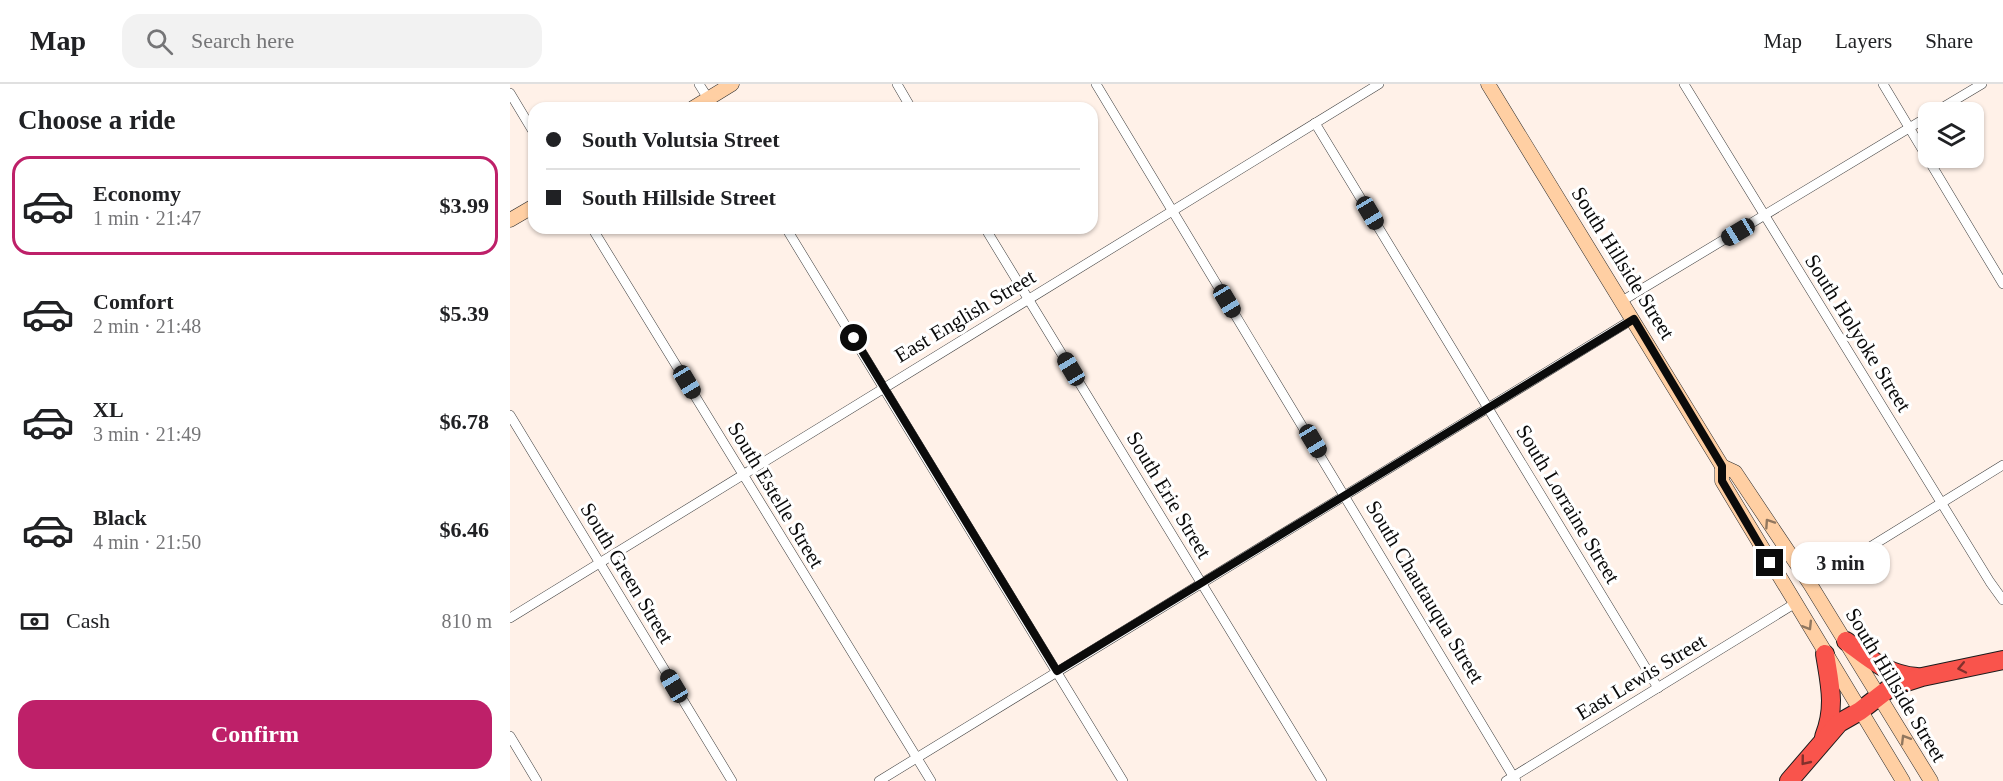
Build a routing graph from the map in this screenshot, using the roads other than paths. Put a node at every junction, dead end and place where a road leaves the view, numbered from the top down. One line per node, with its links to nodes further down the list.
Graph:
1 (699, 84): 11 (street)
2 (732, 84): 12 (main road)
3 (897, 84): 13 (street)
4 (1096, 84): 20 (street, South Chautauqua Street)
5 (1379, 84): 16 (street, East English Street)
6 (1488, 84): 28 (main road, South Hillside Street)
7 (1684, 84): 21 (street, South Holyoke Street)
8 (1883, 84): 18 (street)
9 (1982, 84): 14 (street)
10 (510, 93): 15 (street)
11 (710, 102)
12 (712, 102)
13 (908, 102)
14 (1952, 102)
15 (528, 123)
16 (1315, 123): 20 (street, East English Street); 31 (street, South Lorraine Street)
17 (1918, 123): 18 (street)
18 (1910, 128): 21 (street); 26 (street)
19 (528, 210): 22 (main road)
20 (1173, 211): 27 (street, East English Street); 36 (street, South Chautauqua Street)
21 (1764, 216): 28 (street); 37 (street, South Holyoke Street)
22 (510, 220)
23 (596, 234): 35 (street, South Estelle Street)
24 (790, 234): 30 (street)
25 (989, 234): 27 (street, South Erie Street)
26 (2003, 284)
27 (1028, 299): 30 (street, East English Street); 39 (street, South Erie Street)
28 (1622, 301): 29 (main road, South Hillside Street)
29 (1634, 319): 31 (street); 34 (main road, South Hillside Street)
30 (884, 387): 35 (street, East English Street); 47 (street)
31 (1488, 406): 36 (street); 49 (street, South Lorraine Street)
32 (510, 415): 38 (street, South Green Street)
33 (2003, 465): 37 (street)
34 (1722, 466): 40 (main road, South Hillside Street, one-way to 34); 42 (main road, South Hillside Street)
35 (742, 475): 38 (street, East English Street); 54 (street, South Estelle Street)
36 (1345, 495): 39 (street); 55 (street, South Chautauqua Street)
37 (1941, 503): 40 (street); 41 (street, South Holyoke Street)
38 (599, 563): 43 (street, East English Street); 57 (street, South Green Street)
39 (1202, 583): 47 (street); 61 (street, South Erie Street)
40 (1810, 584): 44 (main road, South Hillside Street)
41 (2003, 600)
42 (1794, 604): 45 (main road, South Hillside Street, one-way to 45); 49 (street, East Lewis Street)
43 (510, 618)
44 (1846, 641): 48 (highway); 50 (main road, South Hillside Street)
45 (1825, 654): 51 (main road, South Hillside Street); 53 (highway)
46 (2003, 660): 48 (highway, one-way to 48)
47 (1057, 671): 54 (street); 60 (street)
48 (1922, 677): 50 (highway)
49 (1658, 688): 55 (street, East Lewis Street)
50 (1879, 697): 51 (highway); 64 (main road, South Hillside Street, one-way to 50)
51 (1860, 711): 53 (highway); 63 (main road, South Hillside Street)
52 (510, 736): 56 (street)
53 (1822, 741): 62 (highway, one-way to 62)
54 (916, 758): 58 (street); 59 (street, South Estelle Street)
55 (1512, 779)
56 (537, 781)
57 (732, 781)
58 (879, 781)
59 (931, 781)
60 (1123, 781)
61 (1322, 781)
62 (1789, 781)
63 (1903, 781)
64 (1931, 781)

